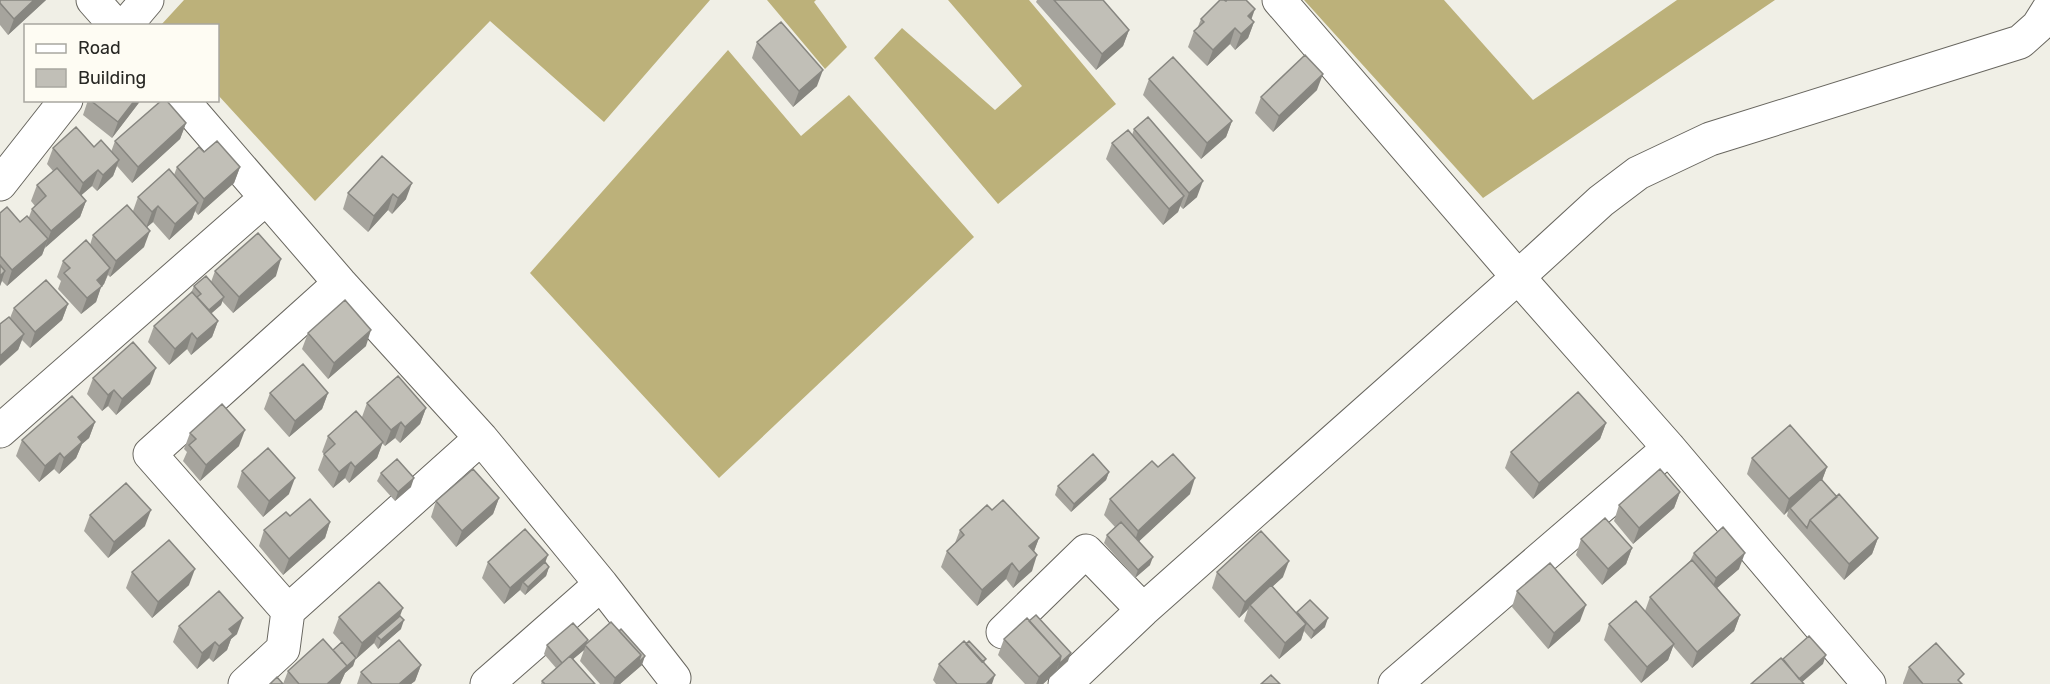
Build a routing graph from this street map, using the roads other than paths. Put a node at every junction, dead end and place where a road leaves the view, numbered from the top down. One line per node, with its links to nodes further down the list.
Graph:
1 (93, 0): 5 (street)
2 (147, 0): 6 (street)
3 (1279, 0): 11 (street)
4 (2050, 7): 11 (street)
5 (114, 24)
6 (127, 24)
7 (64, 102): 9 (street)
8 (184, 102): 10 (street)
9 (0, 184)
10 (266, 198): 12 (street); 13 (street)
11 (1518, 277): 15 (street); 17 (street)
12 (339, 283): 14 (street); 18 (street)
13 (0, 431)
14 (481, 438): 16 (street); 18 (street)
15 (1669, 448): 24 (street); 25 (street)
16 (602, 584): 20 (street); 22 (street)
17 (1143, 610): 19 (street); 23 (street)
18 (288, 611): 21 (street)
19 (1003, 632)
20 (674, 678)
21 (245, 684)
22 (487, 684)
23 (1065, 684)
24 (1395, 684)
25 (1869, 684)

